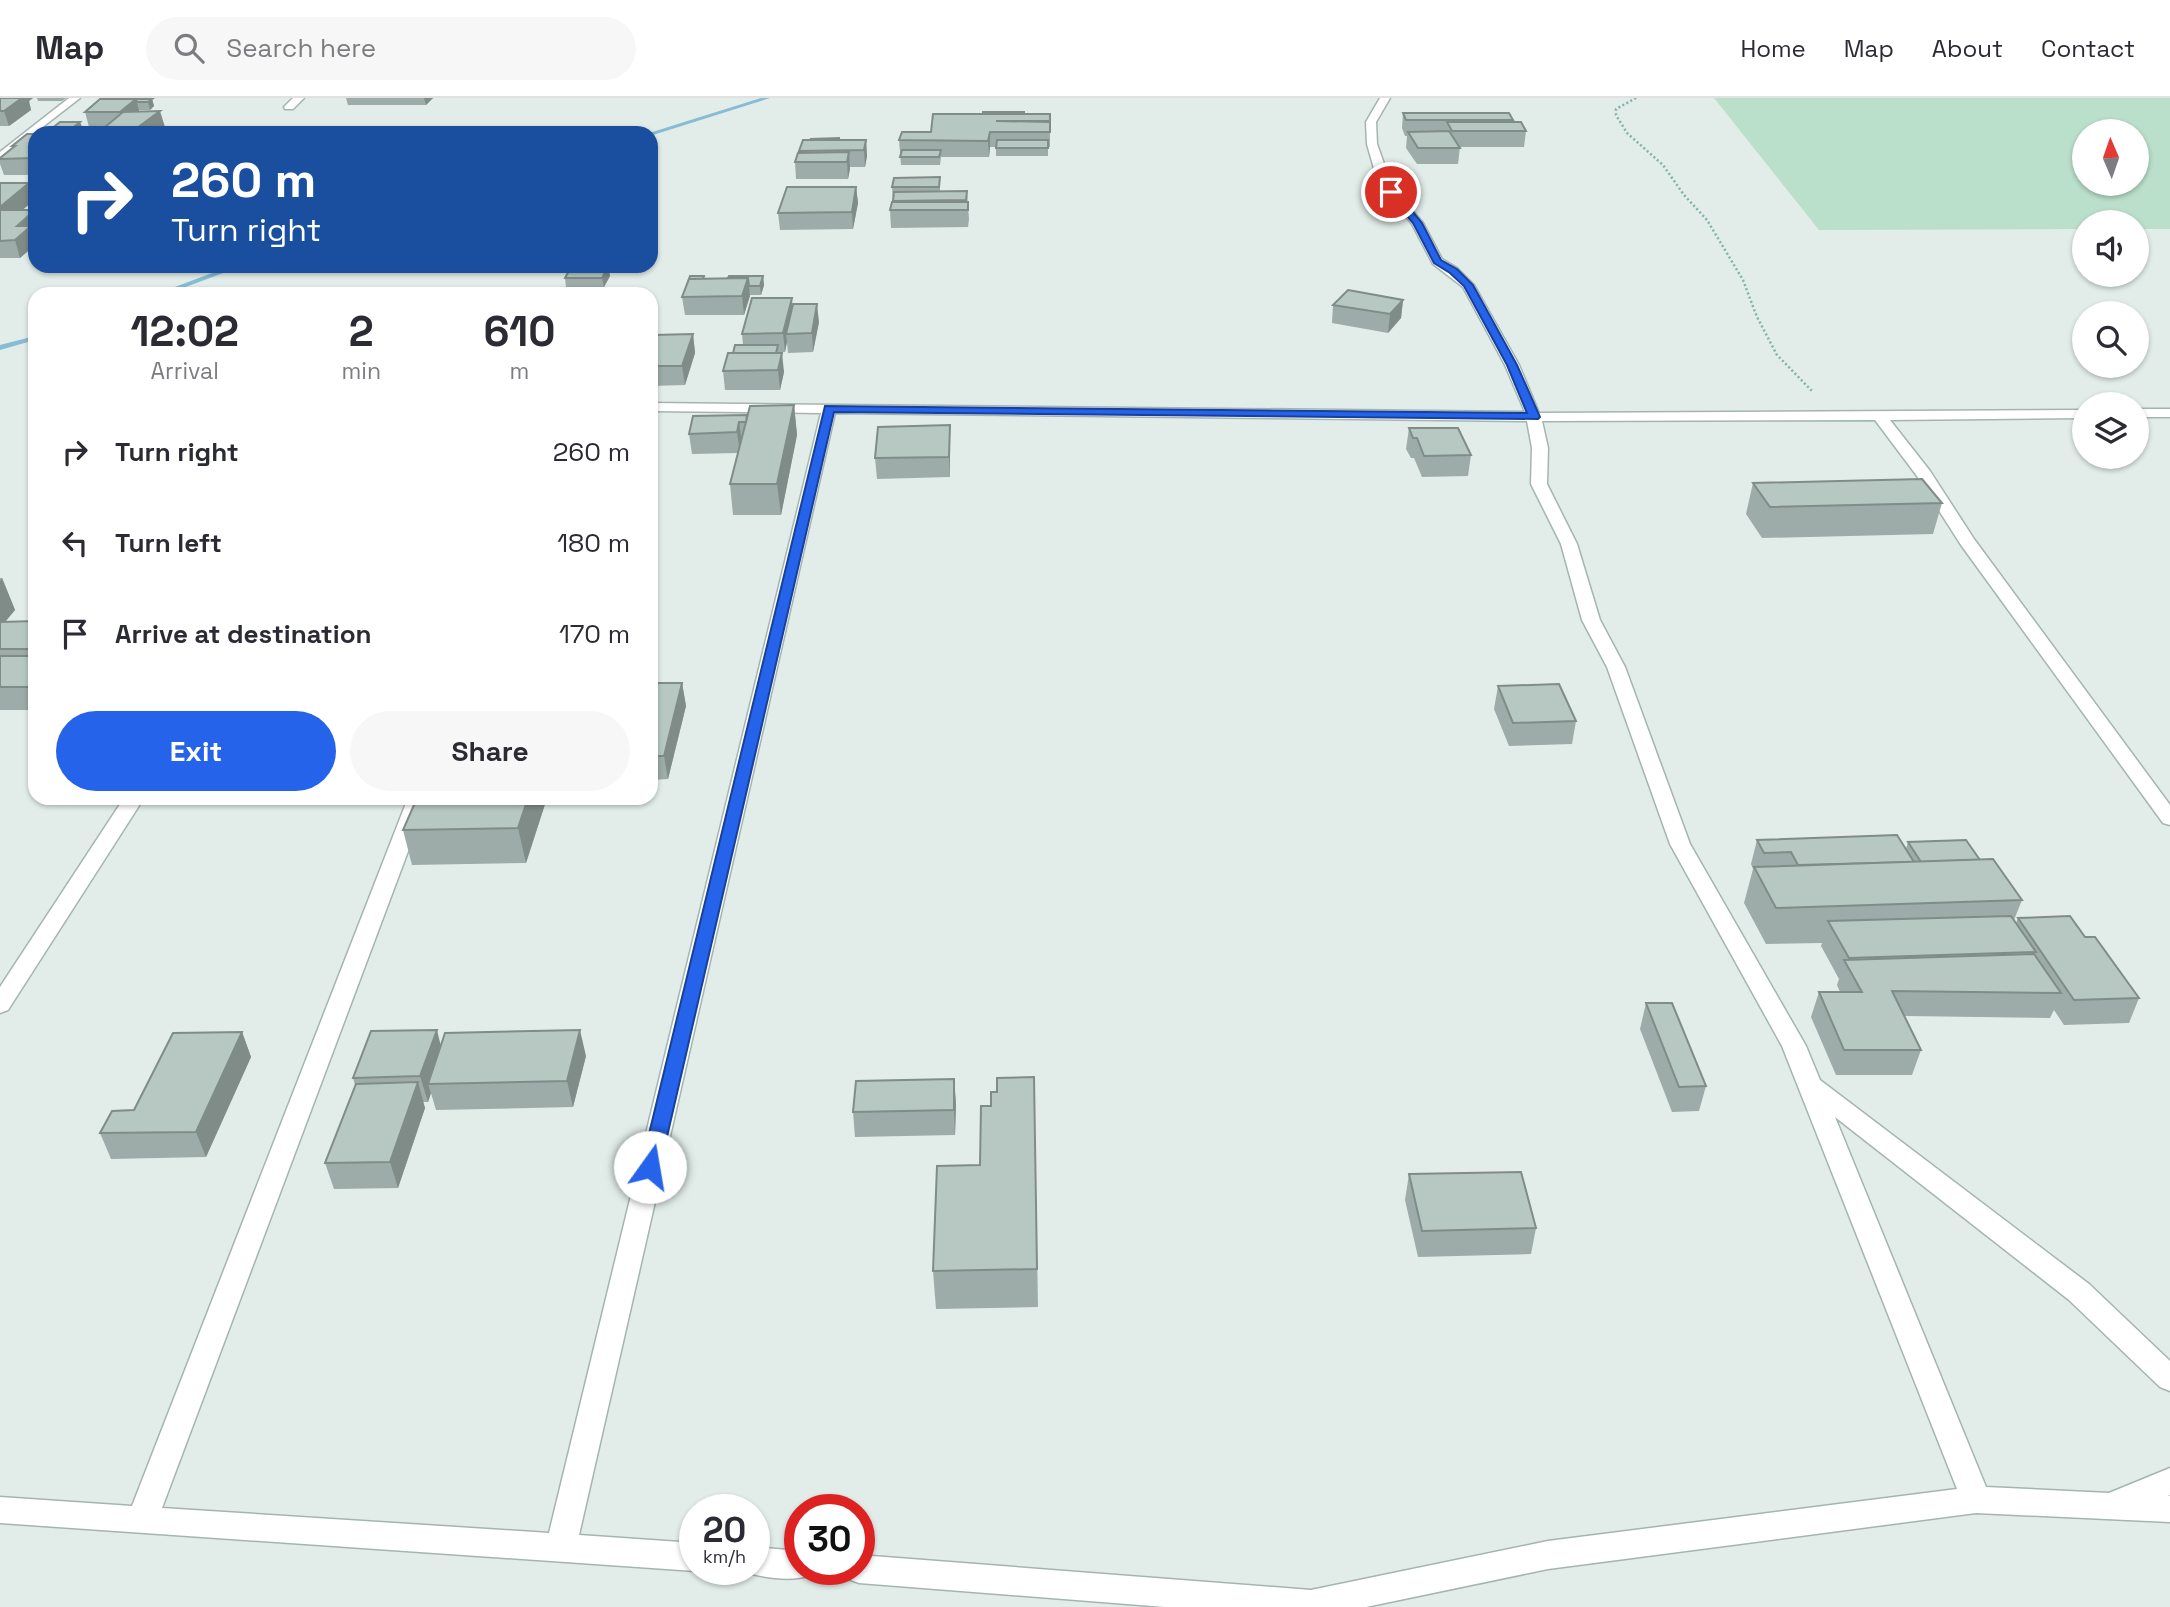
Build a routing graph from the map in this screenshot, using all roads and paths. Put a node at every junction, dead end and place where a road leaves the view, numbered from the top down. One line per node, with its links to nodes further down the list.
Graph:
1 (75, 98): 6 (street)
2 (299, 98): 5 (street)
3 (1385, 98): 16 (street)
4 (1636, 98): 9 (path)
5 (289, 107)
6 (39, 126)
7 (28, 135): 8 (street)
8 (0, 157)
9 (1819, 398)
10 (658, 407): 11 (street)
11 (829, 409): 16 (street); 29 (street)
12 (2149, 413): 13 (street)
13 (2170, 413)
14 (2072, 414): 15 (street)
15 (1879, 416): 16 (street); 19 (street)
16 (1534, 417): 21 (street)
17 (129, 805): 20 (street)
18 (415, 805): 28 (street)
19 (2170, 819)
20 (0, 1005)
21 (1810, 1085): 22 (street); 24 (street)
22 (2170, 1379)
23 (2170, 1481): 25 (street)
24 (1976, 1500): 25 (street); 32 (street)
25 (2111, 1506): 26 (street)
26 (2170, 1509)
27 (0, 1510): 28 (street)
28 (142, 1519): 29 (street)
29 (561, 1546): 30 (street)
30 (679, 1555)
31 (875, 1570): 32 (street)
32 (1311, 1605)

